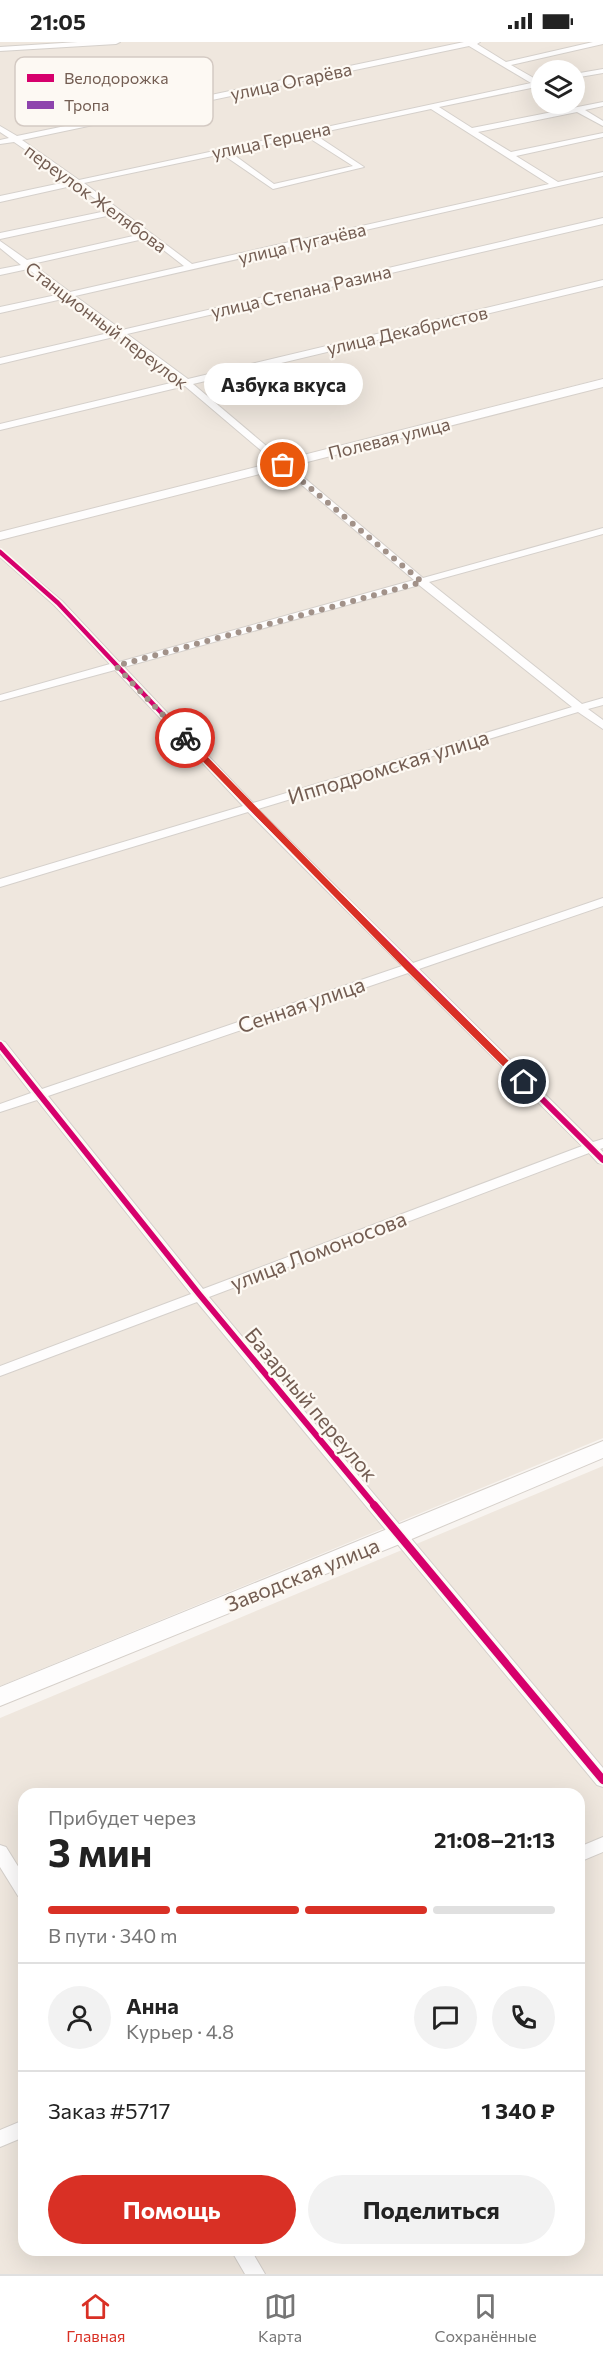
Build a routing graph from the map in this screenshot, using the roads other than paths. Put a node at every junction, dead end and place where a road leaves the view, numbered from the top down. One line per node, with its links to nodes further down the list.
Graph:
1 (116, 42): 4 (street)
2 (471, 42): 5 (street); 10 (street, улица Огарёва)
3 (603, 42): 5 (street)
4 (0, 49)
5 (505, 64): 8 (street)
6 (603, 70): 7 (street)
7 (585, 74)
8 (531, 80)
9 (531, 87): 12 (street, улица Герцена)
10 (213, 97)
11 (603, 104): 13 (street)
12 (431, 106): 19 (street); 20 (street, улица Герцена)
13 (585, 108)
14 (585, 113): 16 (street)
15 (554, 114): 19 (street)
16 (603, 124)
17 (77, 126): 22 (street, улица Огарёва)
18 (0, 128): 22 (street, переулок Желябова)
19 (471, 131): 25 (street)
20 (307, 133): 24 (street, улица Герцена); 24 (street)
21 (603, 135): 25 (street)
22 (15, 139): 23 (street, улица Огарёва); 27 (street, переулок Желябова)
23 (0, 142)
24 (222, 150): 27 (street, улица Герцена)
25 (510, 155): 28 (street)
26 (603, 174): 28 (street, улица Пугачёва)
27 (78, 182): 29 (street, улица Герцена); 30 (street, переулок Желябова)
28 (557, 184): 36 (street, улица Пугачёва)
29 (0, 198)
30 (118, 211): 32 (street, переулок Желябова); 33 (street)
31 (603, 221): 41 (street, улица Степана Разина)
32 (149, 235): 35 (street); 36 (street, переулок Желябова)
33 (0, 236)
34 (0, 244): 35 (street, Станционный переулок)
35 (26, 264): 37 (street); 39 (street, Станционный переулок)
36 (192, 268): 39 (street, улица Пугачёва)
37 (0, 272)
38 (603, 283): 43 (street, улица Декабристов)
39 (69, 295): 40 (street, улица Пугачёва); 41 (street, Станционный переулок)
40 (0, 310)
41 (121, 332): 42 (street, улица Степана Разина); 43 (street, Станционный переулок)
42 (0, 361)
43 (187, 383): 45 (street, улица Декабристов); 46 (street, Станционный переулок)
44 (603, 383): 46 (street, Полевая улица)
45 (0, 427)
46 (283, 465): 48 (street, Полевая улица); 50 (street, Станционный переулок)
47 (603, 531): 50 (street)
48 (0, 536)
49 (0, 552): 51 (street)
50 (422, 582): 51 (street); 54 (street, Станционный переулок)
51 (116, 666): 52 (street); 56 (street)
52 (0, 698)
53 (603, 701): 54 (street, Ипподромская улица)
54 (580, 708): 55 (street, Станционный переулок); 56 (street, Ипподромская улица)
55 (603, 726)
56 (251, 808): 57 (street, Ипподромская улица); 59 (street)
57 (0, 883)
58 (603, 902): 59 (street, Сенная улица)
59 (408, 967): 61 (street, Сенная улица); 63 (street)
60 (0, 1045): 61 (street, Базарный переулок)
61 (39, 1096): 62 (street, Сенная улица); 65 (street, Базарный переулок)
62 (0, 1108)
63 (597, 1145): 64 (street); 65 (street, улица Ломоносова)
64 (603, 1160)
65 (199, 1294): 66 (street, улица Ломоносова); 68 (street, Базарный переулок)
66 (0, 1371)
67 (603, 1449): 68 (street, Заводская улица)
68 (399, 1535): 69 (street, Заводская улица); 70 (street, Базарный переулок)
69 (0, 1696)
70 (603, 1780)
71 (603, 1844): 73 (street)
72 (0, 1852): 74 (street)
73 (585, 1853)
74 (18, 1881)
75 (18, 2131): 76 (street)
76 (0, 2139)
77 (244, 2256): 78 (street)
78 (255, 2274)

